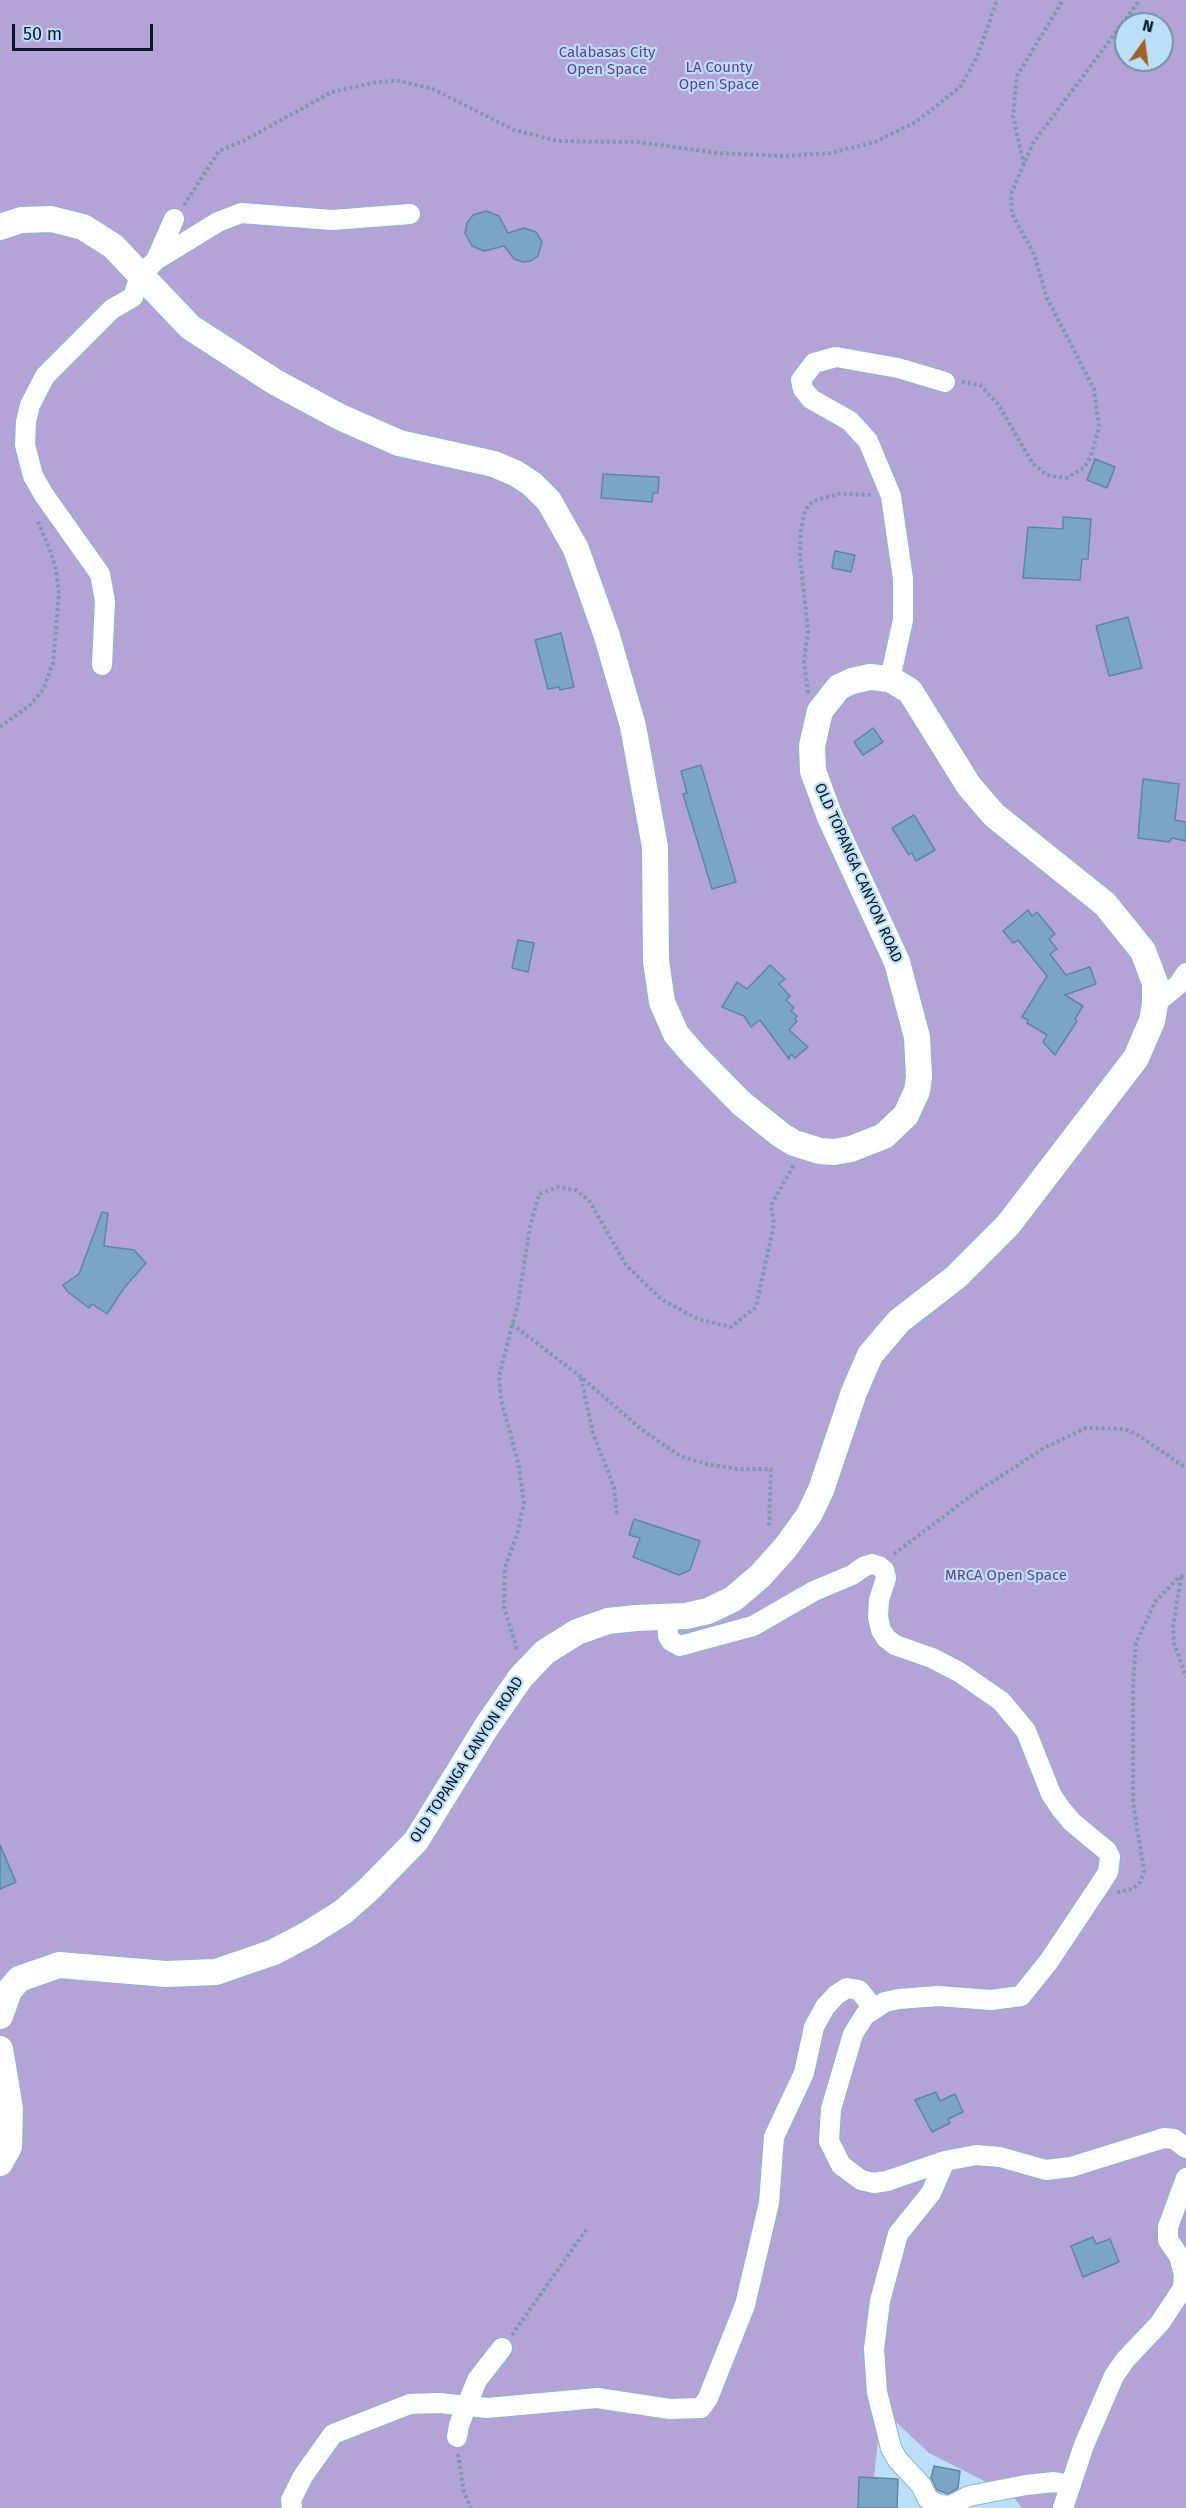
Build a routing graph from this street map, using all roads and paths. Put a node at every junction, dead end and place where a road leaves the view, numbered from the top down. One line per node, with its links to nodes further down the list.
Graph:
1 (997, 0): 6 (path)
2 (1063, 0): 4 (path)
3 (1140, 0): 4 (path)
4 (1024, 165): 9 (path)
5 (410, 214): 8 (lane)
6 (174, 219): 8 (lane)
7 (0, 227): 8 (main road, OLD TOPANGA CANYON ROAD)
8 (148, 268): 12 (lane); 18 (main road, OLD TOPANGA CANYON ROAD)
9 (945, 382): 10 (lane)
10 (891, 496): 13 (lane); 14 (path)
11 (34, 515): 15 (path)
12 (102, 665)
13 (890, 679): 14 (main road, OLD TOPANGA CANYON ROAD); 17 (main road, OLD TOPANGA CANYON ROAD)
14 (820, 711): 18 (main road, OLD TOPANGA CANYON ROAD)
15 (0, 727)
16 (1186, 973): 17 (lane)
17 (1155, 1004): 26 (main road, OLD TOPANGA CANYON ROAD)
18 (805, 1146): 19 (path)
19 (512, 1324): 20 (path); 27 (path)
20 (581, 1377): 22 (path); 23 (path)
21 (1186, 1468): 24 (path)
22 (616, 1516)
23 (769, 1528)
24 (879, 1566): 26 (lane); 29 (lane)
25 (1184, 1575): 28 (path); 29 (path)
26 (667, 1618): 31 (main road, OLD TOPANGA CANYON ROAD)
27 (520, 1655)
28 (1186, 1677)
29 (1093, 1896): 30 (lane)
30 (874, 2008): 34 (lane); 39 (lane)
31 (0, 2016)
32 (0, 2049): 35 (main road)
33 (1186, 2148): 34 (lane)
34 (945, 2161): 41 (lane)
35 (0, 2163)
36 (1186, 2178): 41 (lane)
37 (586, 2230): 38 (path)
38 (502, 2348): 39 (lane)
39 (466, 2407): 40 (lane); 42 (lane)
40 (457, 2437): 43 (path)
41 (1071, 2485): 44 (lane)
42 (292, 2508)
43 (471, 2508)
44 (1063, 2508)

